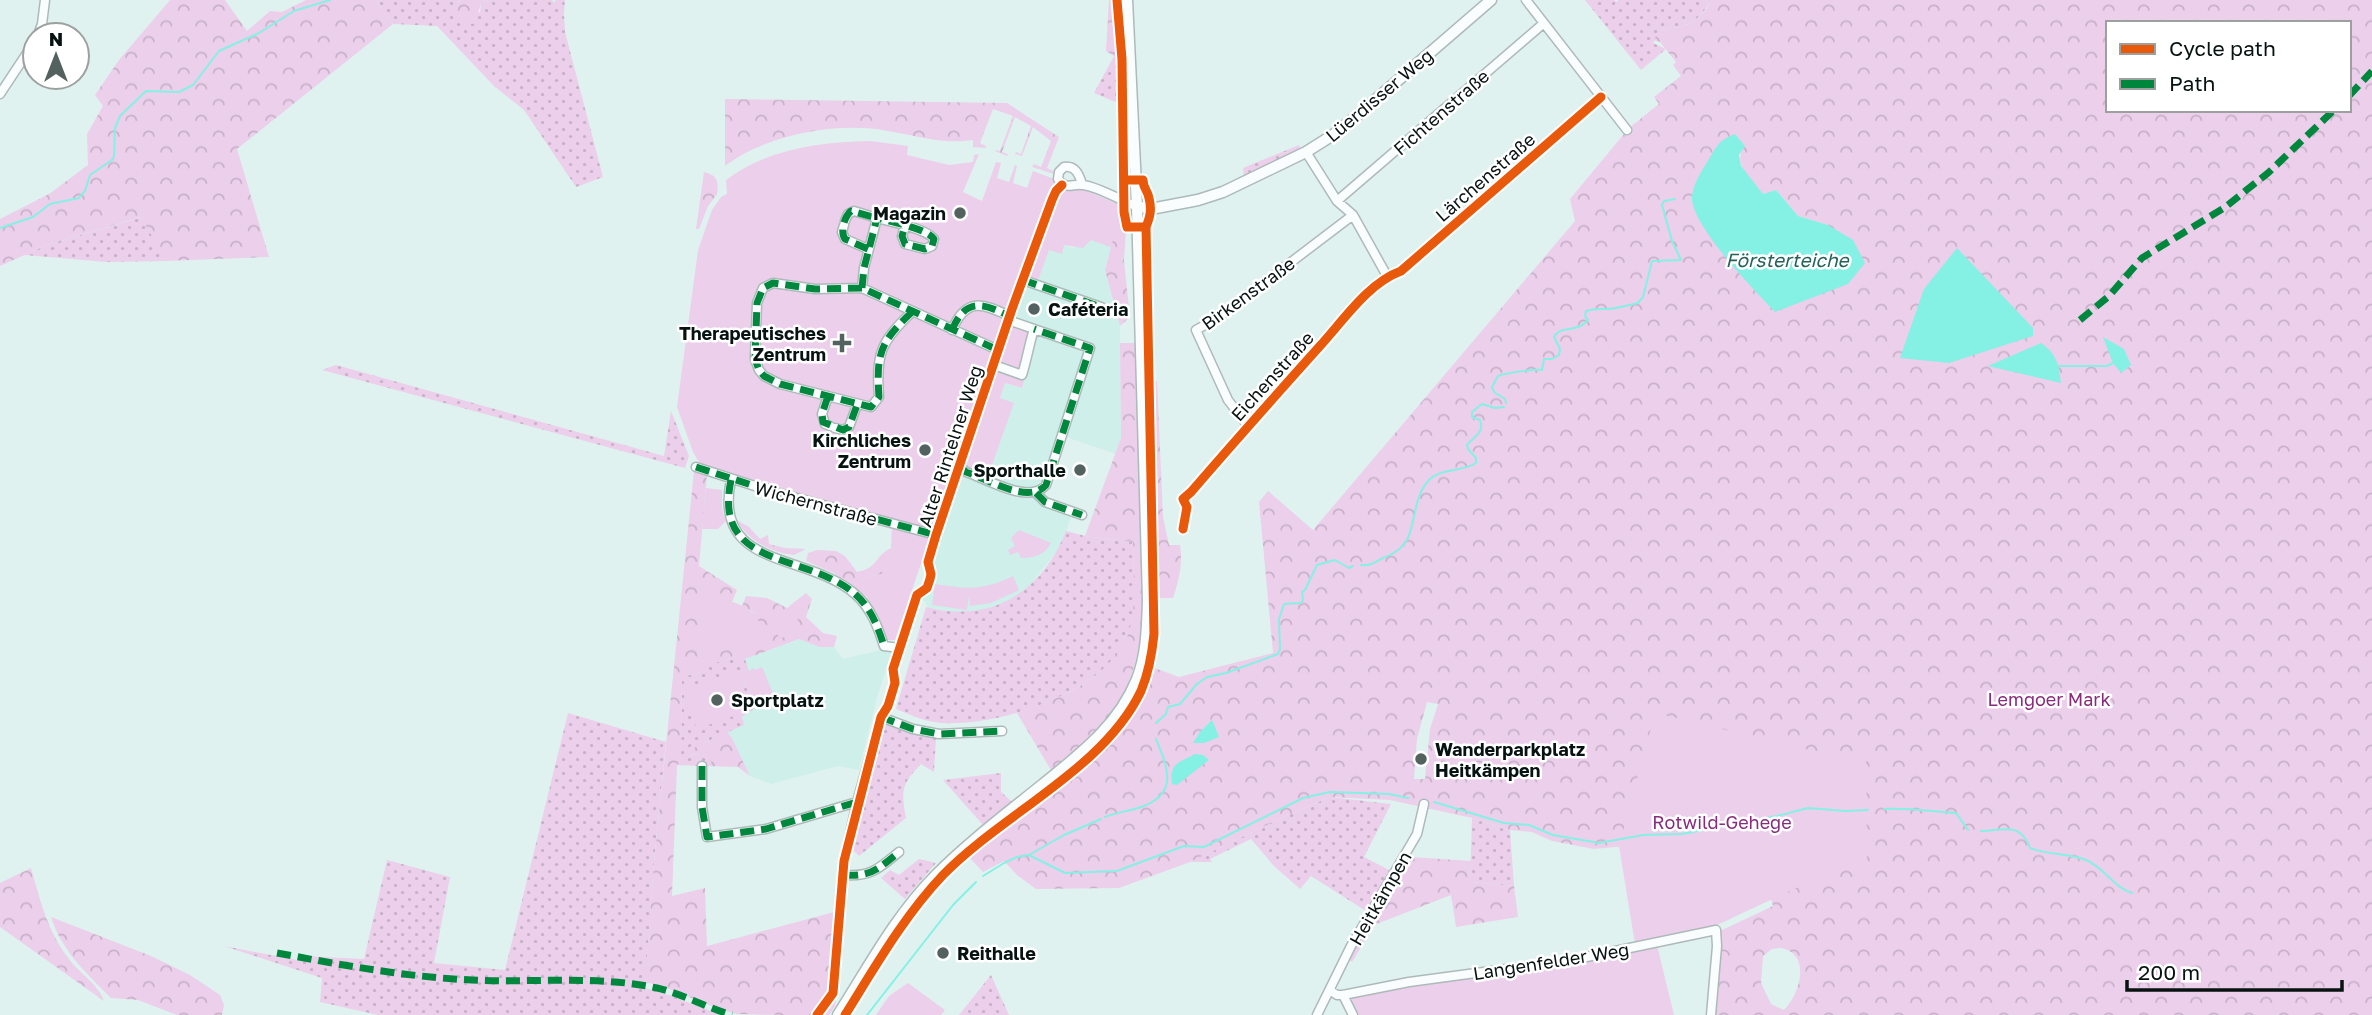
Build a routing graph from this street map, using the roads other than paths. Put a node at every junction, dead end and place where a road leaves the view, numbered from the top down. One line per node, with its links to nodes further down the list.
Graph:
1 (45, 0): 5 (street)
2 (1127, 0): 15 (main road)
3 (1491, 0): 11 (main road, Lüerdisser Weg)
4 (1526, 0): 6 (street)
5 (42, 21)
6 (1544, 23): 9 (street); 14 (street, Fichtenstraße)
7 (21, 62): 8 (street)
8 (0, 94)
9 (1601, 97): 10 (street); 20 (street, Lärchenstraße)
10 (1627, 130)
11 (1306, 152): 14 (street); 15 (main road, Lüerdisser Weg)
12 (1082, 184): 13 (street); 13 (street); 15 (street)
13 (1062, 185): 21 (street, Alter Rintelner Weg)
14 (1337, 201): 16 (street)
15 (1137, 207): 49 (main road)
16 (1353, 215): 20 (street); 32 (street, Birkenstraße)
17 (877, 218): 18 (street); 19 (street); 19 (street)
18 (905, 226)
19 (869, 249): 22 (street)
20 (1387, 276): 32 (street, Eichenstraße)
21 (1023, 280): 23 (street); 25 (street, Alter Rintelner Weg)
22 (862, 288): 24 (street); 30 (street)
23 (1101, 307)
24 (912, 312): 27 (street); 31 (street)
25 (1009, 318): 26 (street); 27 (street); 28 (street, Alter Rintelner Weg)
26 (1034, 329): 29 (street); 36 (street)
27 (953, 330): 28 (street)
28 (998, 351): 29 (street, Alter Rintelner Weg)
29 (994, 365): 34 (street, Alter Rintelner Weg)
30 (828, 396): 31 (street); 31 (street)
31 (857, 405)
32 (1248, 426): 37 (street, Eichenstraße)
33 (696, 467): 35 (street, Wichernstraße)
34 (961, 467): 36 (street); 39 (street, Alter Rintelner Weg)
35 (731, 480): 39 (street, Wichernstraße); 40 (street)
36 (1036, 493): 38 (street)
37 (1183, 499)
38 (1082, 515)
39 (936, 536): 40 (street, Alter Rintelner Weg)
40 (900, 648): 41 (street, Alter Rintelner Weg)
41 (881, 716): 42 (street); 44 (street, Alter Rintelner Weg)
42 (1002, 731)
43 (702, 766): 44 (street)
44 (857, 802): 46 (street)
45 (1424, 804): 47 (street, Heitkämpen)
46 (899, 852)
47 (1331, 991): 48 (street, Langenfelder Weg); 50 (street)
48 (1343, 995): 51 (street); 52 (street, Langenfelder Weg)
49 (838, 1015)
50 (1317, 1015)
51 (1353, 1015)
52 (1711, 1015)

